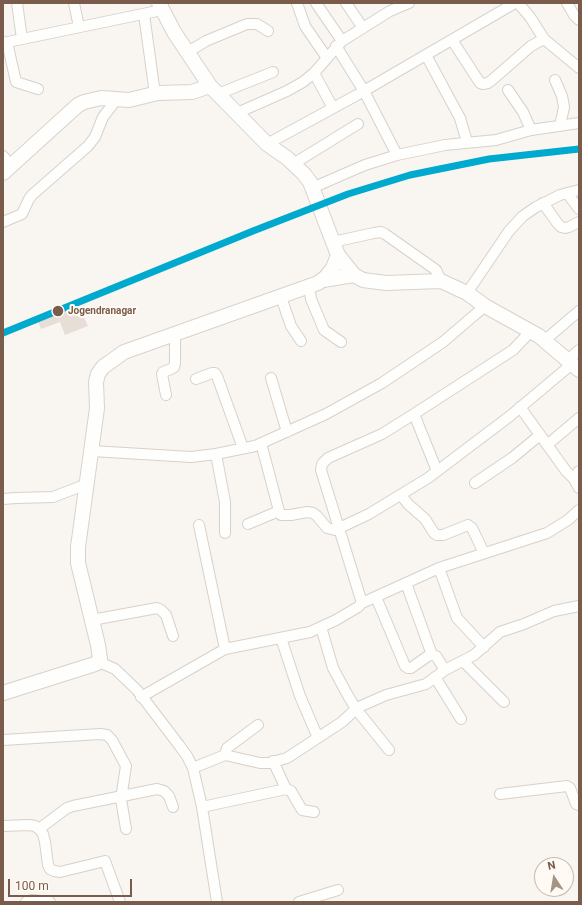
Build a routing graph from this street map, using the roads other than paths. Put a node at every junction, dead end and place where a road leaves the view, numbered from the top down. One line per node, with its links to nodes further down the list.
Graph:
1 (17, 3): 15 (street)
2 (74, 3): 12 (street)
3 (297, 3): 22 (street)
4 (316, 3): 19 (street)
5 (346, 3): 13 (street)
6 (517, 3): 16 (street); 17 (street)
7 (567, 3): 11 (street)
8 (404, 4): 13 (street)
9 (160, 6): 10 (street); 20 (street)
10 (144, 14): 12 (street); 31 (street)
11 (579, 20)
12 (79, 27): 15 (street)
13 (363, 28): 19 (street)
14 (268, 31): 20 (street)
15 (22, 39): 18 (street)
16 (544, 39): 17 (street); 23 (street)
17 (452, 40): 21 (street)
18 (5, 43): 27 (street)
19 (339, 44): 22 (street); 30 (street)
20 (188, 52): 28 (street)
21 (426, 55): 30 (street); 39 (street)
22 (327, 58): 25 (street)
23 (579, 68)
24 (273, 72): 28 (street)
25 (314, 74): 33 (street); 34 (street)
26 (556, 80): 37 (street)
27 (38, 89)
28 (214, 90): 31 (street); 34 (street)
29 (508, 90): 38 (street)
30 (364, 91): 33 (street); 41 (street)
31 (154, 94): 32 (street)
32 (117, 99): 43 (street); 49 (street)
33 (333, 108): 40 (street)
34 (237, 113): 40 (street)
35 (579, 123): 37 (street)
36 (358, 124): 42 (street)
37 (560, 126): 38 (street)
38 (531, 130): 39 (street)
39 (467, 142): 41 (street)
40 (267, 144): 42 (street)
41 (397, 155): 45 (street)
42 (293, 164): 45 (street)
43 (6, 165)
44 (579, 190): 46 (street)
45 (313, 192): 51 (street)
46 (567, 193): 47 (street); 48 (street)
47 (543, 203): 50 (street); 57 (street)
48 (579, 209)
49 (3, 222)
50 (579, 222)
51 (333, 242): 52 (street); 55 (street)
52 (338, 255): 53 (street); 54 (street)
53 (354, 275): 54 (street); 55 (street)
54 (323, 280): 56 (street)
55 (441, 281): 57 (street)
56 (309, 286): 58 (street); 65 (street)
57 (467, 293): 59 (street)
58 (281, 297): 62 (street); 64 (street)
59 (485, 306): 61 (street); 74 (street)
60 (579, 311): 63 (street)
61 (531, 331): 63 (street); 72 (street)
62 (176, 334): 70 (street); 79 (street)
63 (545, 340): 67 (street)
64 (301, 341)
65 (341, 342)
66 (579, 350): 67 (street)
67 (573, 365): 71 (street)
68 (196, 378): 78 (street)
69 (271, 378): 74 (street)
70 (166, 395)
71 (520, 407): 75 (street); 81 (street)
72 (414, 414): 81 (street); 91 (street)
73 (579, 418): 77 (street)
74 (287, 432): 76 (street)
75 (540, 435): 77 (street); 83 (street)
76 (261, 443): 78 (street); 87 (street)
77 (547, 445): 82 (street)
78 (243, 448): 80 (street)
79 (92, 451): 80 (street); 84 (street)
80 (216, 454): 92 (street)
81 (436, 471): 85 (street)
82 (577, 479)
83 (475, 483)
84 (87, 484): 86 (street); 99 (street)
85 (401, 495): 91 (street); 93 (street)
86 (3, 499)
87 (279, 512): 89 (street); 91 (street)
88 (579, 512): 93 (street)
89 (248, 524)
90 (199, 525): 104 (street)
91 (339, 528): 97 (street)
92 (225, 533)
93 (484, 553): 94 (street)
94 (439, 568): 95 (street); 103 (street)
95 (406, 583): 96 (street); 105 (street)
96 (376, 597): 97 (street); 105 (street)
97 (362, 603): 100 (street)
98 (579, 606): 103 (street)
99 (92, 620): 101 (street); 107 (street)
100 (321, 627): 102 (street); 113 (street)
101 (173, 636)
102 (281, 638): 104 (street); 116 (street)
103 (484, 647): 106 (street)
104 (225, 649): 111 (street)
105 (432, 655): 108 (street)
106 (463, 661): 108 (street); 112 (street)
107 (99, 662): 110 (street); 111 (street)
108 (446, 670): 109 (street)
109 (435, 677): 113 (street); 114 (street)
110 (3, 693)
111 (141, 697): 121 (street)
112 (504, 702)
113 (356, 709): 116 (street); 118 (street)
114 (461, 720)
115 (258, 725): 119 (street)
116 (318, 738): 120 (street)
117 (3, 740): 124 (street)
118 (389, 750)
119 (225, 755): 120 (street); 121 (street)
120 (274, 761): 122 (street)
121 (193, 768): 127 (street)
122 (286, 789): 127 (street); 128 (street)
123 (500, 794): 125 (street)
124 (121, 795): 126 (street); 130 (street); 131 (street)
125 (579, 805)
126 (172, 807)
127 (202, 807): 136 (street)
128 (314, 812)
129 (3, 826): 130 (street)
130 (39, 829): 135 (street)
131 (126, 829)
132 (338, 890): 137 (street)
133 (26, 902): 134 (street)
134 (50, 902)
135 (120, 902)
136 (217, 902)
137 (299, 902)

